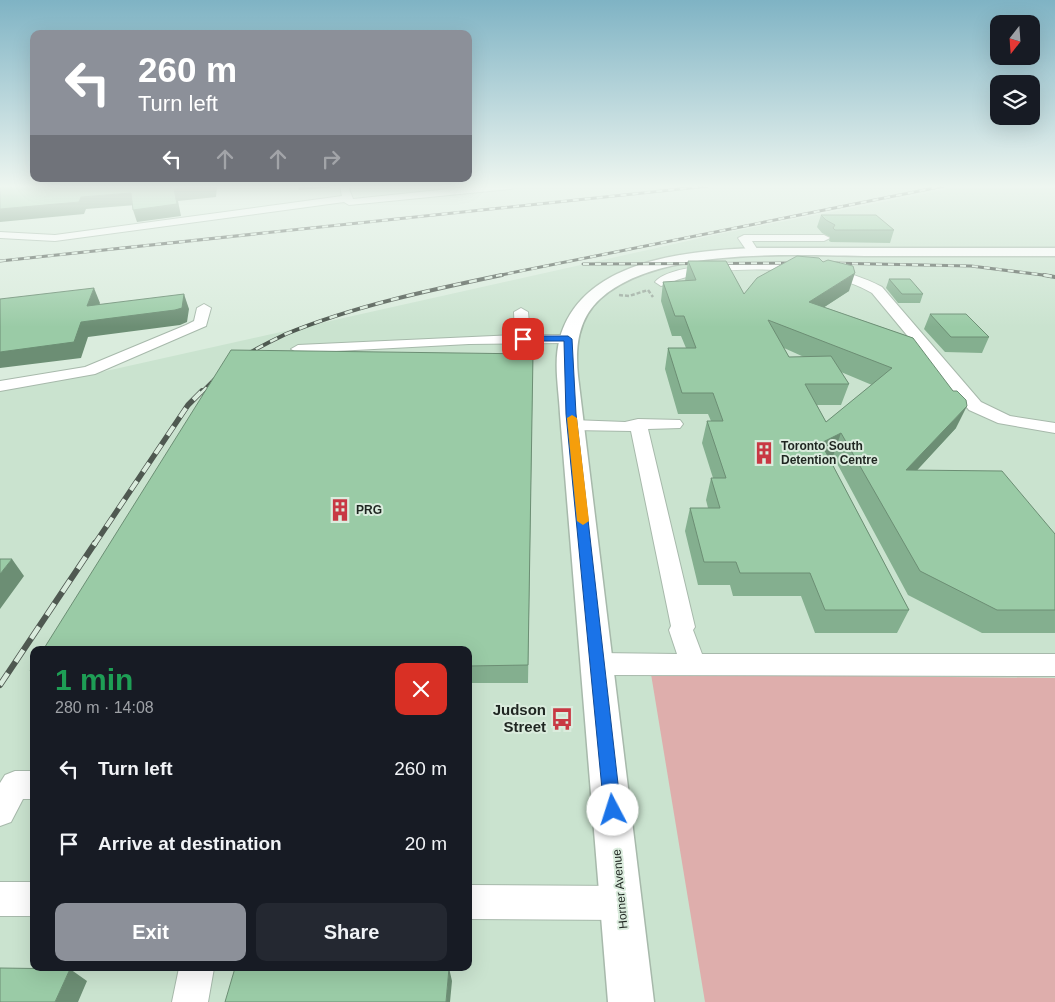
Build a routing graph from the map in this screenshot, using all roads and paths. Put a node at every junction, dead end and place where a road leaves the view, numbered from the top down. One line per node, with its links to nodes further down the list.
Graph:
1 (85, 233): 2 (street)
2 (0, 235)
3 (824, 238): 4 (street)
4 (753, 252): 5 (main road, Horner Avenue); 14 (main road, Horner Avenue)
5 (1055, 252)
6 (769, 268): 7 (street); 8 (street); 20 (street)
7 (752, 280)
8 (661, 282)
9 (618, 294): 10 (path)
10 (653, 297)
11 (204, 308): 16 (street)
12 (522, 312): 13 (street)
13 (523, 339): 14 (street); 15 (street)
14 (568, 339): 19 (main road, Horner Avenue)
15 (298, 349)
16 (0, 386)
17 (637, 424): 18 (street); 19 (street); 21 (street)
18 (674, 424)
19 (572, 425): 22 (main road, Horner Avenue)
20 (1055, 428)
21 (688, 647): 22 (street); 23 (street)
22 (598, 664): 29 (main road, Horner Avenue)
23 (1055, 665)
24 (30, 785): 25 (street)
25 (0, 811)
26 (0, 899): 27 (street)
27 (30, 899)
28 (472, 902): 29 (street)
29 (622, 903): 32 (main road, Horner Avenue)
30 (196, 971): 31 (street)
31 (190, 1002)
32 (631, 1002)

